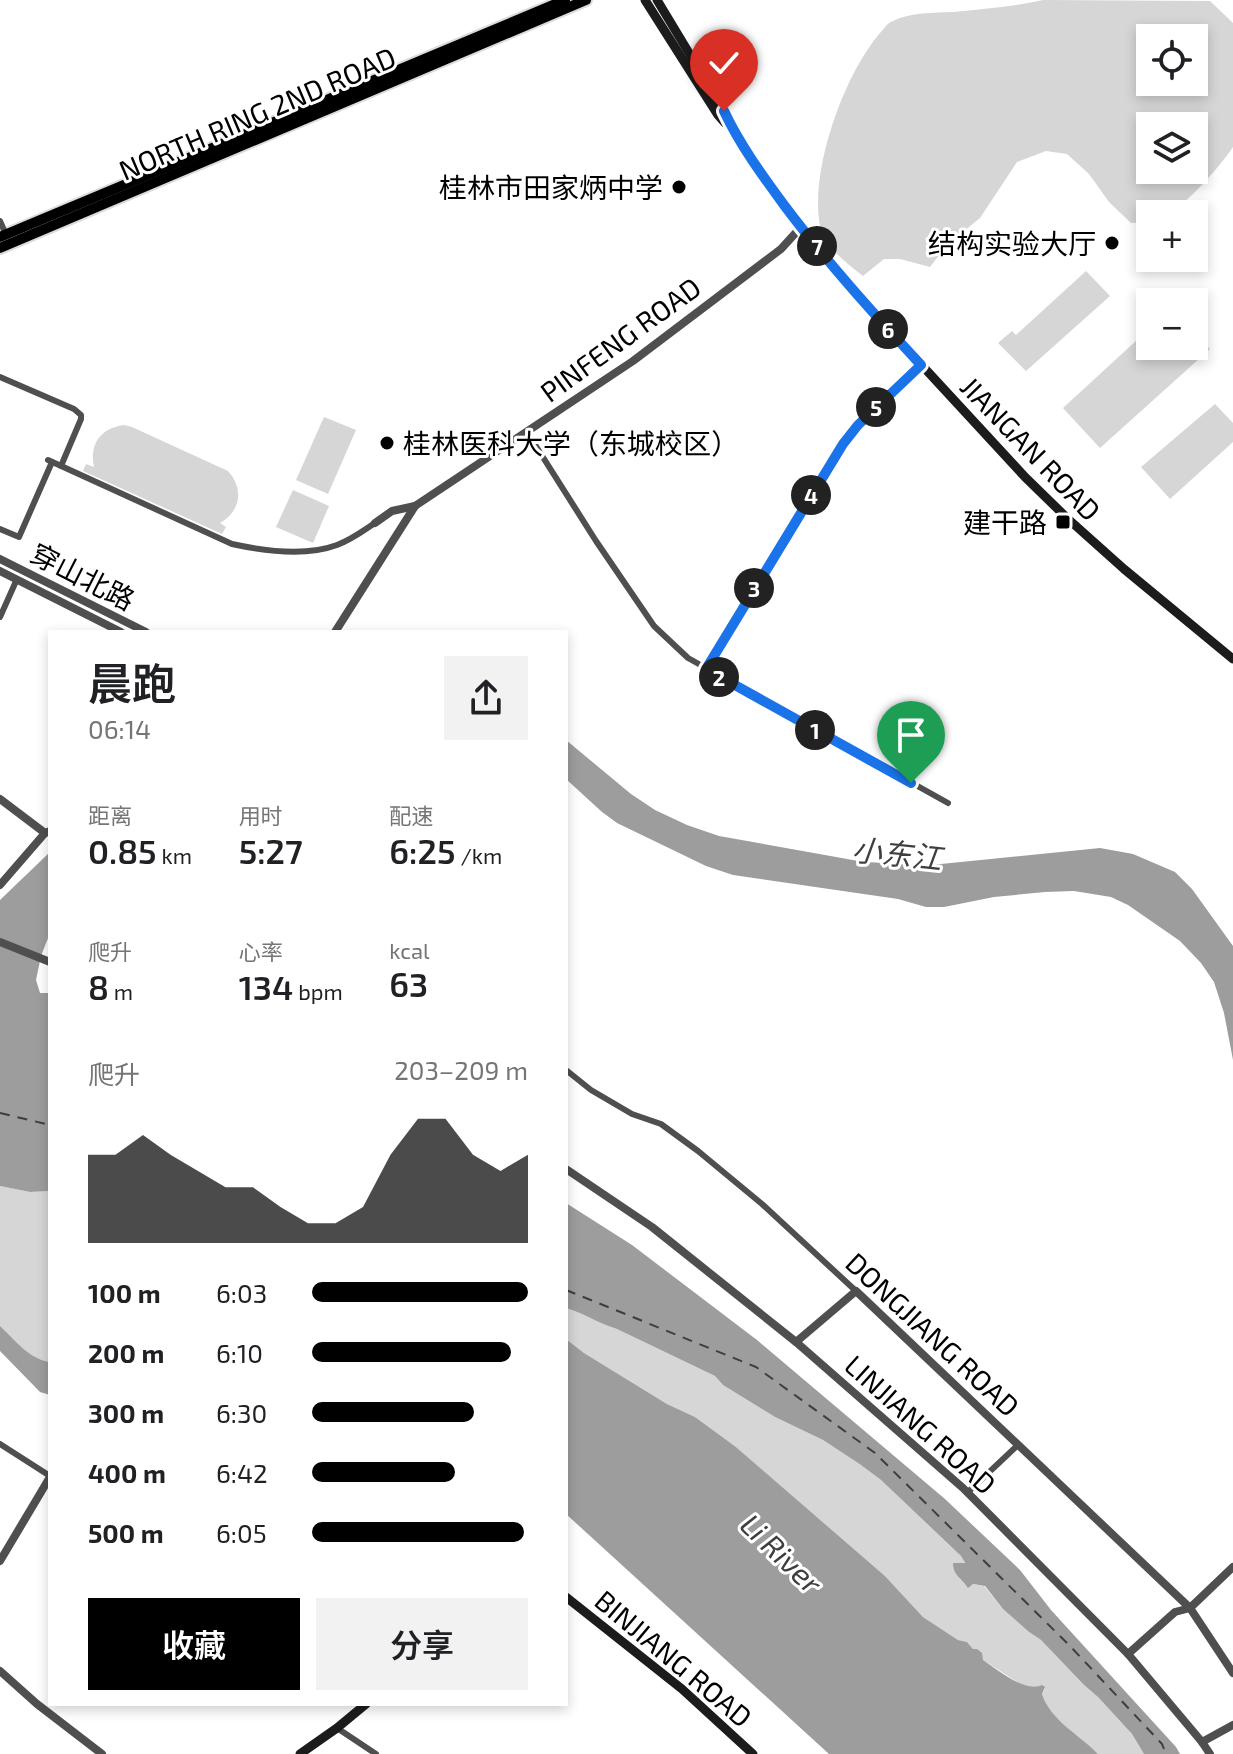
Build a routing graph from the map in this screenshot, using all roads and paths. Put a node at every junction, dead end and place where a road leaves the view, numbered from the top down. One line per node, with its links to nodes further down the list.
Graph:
1 (565, 0): 8 (main road, NORTH RING 2ND ROAD)
2 (586, 0): 9 (main road)
3 (645, 0): 5 (main road)
4 (657, 0): 5 (main road)
5 (733, 131): 7 (main road, JIANGAN ROAD)
6 (0, 221): 8 (street)
7 (801, 227): 10 (main road, JIANGAN ROAD); 12 (street, PINFENG ROAD)
8 (3, 236)
9 (0, 248)
10 (921, 365): 24 (main road, JIANGAN ROAD); 25 (street)
11 (0, 377): 13 (street)
12 (527, 432): 14 (street, PINFENG ROAD); 25 (street)
13 (61, 466): 15 (street); 16 (street)
14 (415, 506): 15 (street, PINFENG ROAD); 23 (street)
15 (375, 523)
16 (0, 529)
17 (0, 559): 22 (street, 穿山北路)
18 (0, 571): 19 (street, 穿山北路)
19 (17, 579): 20 (street); 21 (street, 穿山北路)
20 (0, 617)
21 (117, 630)
22 (142, 630)
23 (336, 630)
24 (1233, 659)
25 (706, 669): 27 (street)
26 (0, 799): 28 (street)
27 (948, 803)
28 (48, 832): 29 (street)
29 (0, 885)
30 (0, 942): 31 (street)
31 (48, 962)
32 (568, 1072): 34 (street, DONGJIANG ROAD)
33 (568, 1170): 35 (street, LINJIANG ROAD)
34 (856, 1291): 35 (street); 37 (street, DONGJIANG ROAD)
35 (796, 1342): 40 (street, LINJIANG ROAD)
36 (0, 1444): 38 (street)
37 (1018, 1445): 40 (street); 45 (street, DONGJIANG ROAD)
38 (48, 1475)
39 (48, 1479): 41 (street)
40 (967, 1493): 46 (street, LINJIANG ROAD)
41 (0, 1561)
42 (1233, 1567): 45 (street)
43 (1233, 1573): 45 (street)
44 (568, 1599): 56 (main road, BINJIANG ROAD)
45 (1192, 1610): 46 (street); 48 (street, DONGJIANG ROAD)
46 (1128, 1654): 52 (street, LINJIANG ROAD)
47 (0, 1671): 53 (street)
48 (1233, 1673)
49 (364, 1706): 51 (main road)
50 (1233, 1725): 52 (street)
51 (337, 1728): 54 (main road); 55 (street)
52 (1202, 1742): 57 (street, LINJIANG ROAD)
53 (102, 1754)
54 (300, 1754)
55 (376, 1754)
56 (753, 1754)
57 (1210, 1754)

